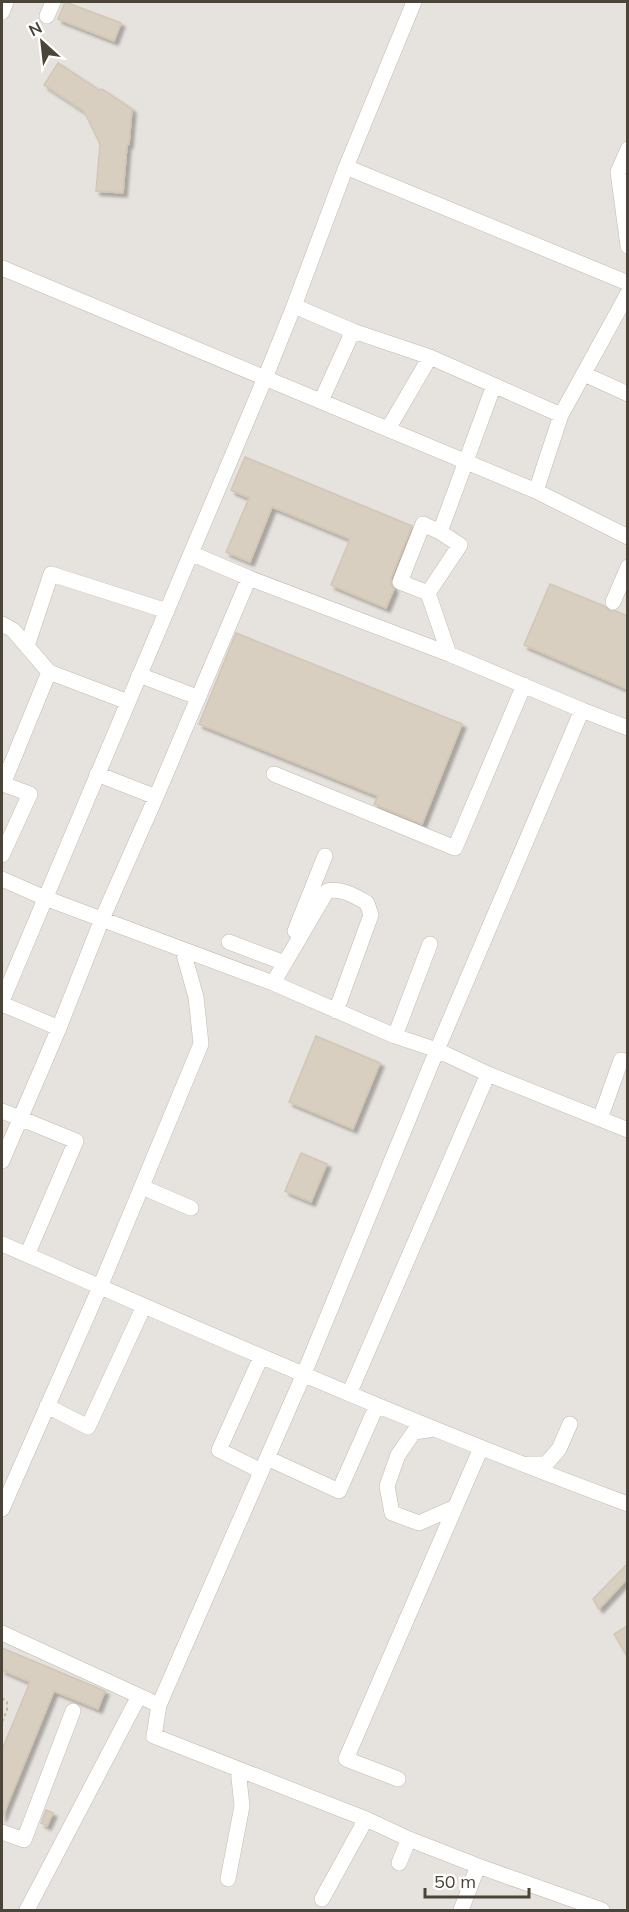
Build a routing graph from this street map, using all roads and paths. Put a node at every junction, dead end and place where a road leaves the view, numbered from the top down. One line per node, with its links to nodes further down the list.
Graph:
1 (6, 2): 3 (lane)
2 (414, 2): 5 (lane)
3 (2, 12)
4 (627, 149): 6 (lane)
5 (346, 167): 8 (lane); 10 (lane)
6 (627, 246)
7 (2, 268): 14 (lane)
8 (627, 283)
9 (627, 293): 13 (lane)
10 (294, 306): 11 (lane); 14 (lane)
11 (353, 331): 12 (lane); 17 (lane)
12 (430, 357): 15 (lane); 19 (lane)
13 (584, 374): 16 (lane); 18 (lane)
14 (264, 378): 17 (lane); 24 (lane)
15 (494, 385): 18 (lane); 20 (lane)
16 (627, 394)
17 (321, 402): 19 (lane)
18 (561, 415): 21 (lane)
19 (388, 429): 20 (lane)
20 (466, 462): 21 (lane); 22 (lane)
21 (536, 491): 23 (lane)
22 (440, 532): 27 (lane); 27 (lane)
23 (627, 537)
24 (193, 554): 26 (lane); 29 (lane)
25 (627, 567): 28 (lane)
26 (249, 578): 32 (lane); 36 (lane)
27 (428, 593): 32 (lane)
28 (613, 602)
29 (167, 612): 31 (lane); 34 (lane)
30 (2, 624): 31 (lane)
31 (27, 646): 33 (lane)
32 (449, 654): 35 (lane)
33 (49, 672): 37 (lane); 42 (lane)
34 (139, 675): 36 (lane); 37 (lane)
35 (524, 685): 38 (lane); 41 (lane)
36 (197, 697): 43 (lane)
37 (128, 702): 40 (lane)
38 (582, 710): 39 (lane); 58 (lane)
39 (627, 728)
40 (97, 774): 43 (lane); 47 (lane)
41 (274, 774)
42 (2, 784): 44 (lane)
43 (156, 797): 48 (lane)
44 (2, 855)
45 (326, 856): 52 (lane)
46 (2, 879): 47 (lane)
47 (45, 898): 48 (lane); 54 (lane)
48 (102, 919): 51 (lane); 56 (lane)
49 (229, 942): 52 (lane)
50 (429, 944): 57 (lane)
51 (183, 951): 53 (lane); 66 (lane)
52 (282, 962): 53 (lane)
53 (273, 983): 55 (lane); 55 (lane)
54 (2, 1003): 56 (lane)
55 (336, 1011): 57 (lane)
56 (59, 1028): 62 (lane)
57 (395, 1036): 58 (lane)
58 (437, 1050): 60 (lane); 73 (lane)
59 (627, 1062): 63 (lane)
60 (488, 1074): 63 (lane); 74 (lane)
61 (2, 1111): 62 (lane)
62 (20, 1119): 65 (lane); 69 (lane)
63 (600, 1119): 64 (lane)
64 (627, 1130)
65 (2, 1161)
66 (142, 1187): 67 (lane); 70 (lane)
67 (190, 1208)
68 (2, 1244): 69 (lane)
69 (27, 1255): 70 (lane)
70 (100, 1287): 71 (lane); 76 (lane)
71 (144, 1306): 72 (lane); 76 (lane)
72 (261, 1357): 73 (lane); 82 (lane)
73 (303, 1376): 74 (lane); 82 (lane)
74 (349, 1394): 75 (lane)
75 (377, 1405): 78 (lane); 82 (lane)
76 (47, 1406): 84 (lane)
77 (570, 1424): 80 (lane)
78 (434, 1428): 79 (lane); 86 (lane)
79 (481, 1448): 81 (lane); 86 (lane)
80 (559, 1449): 81 (lane); 83 (lane)
81 (522, 1464): 83 (lane)
82 (264, 1465): 91 (lane)
83 (560, 1479): 85 (lane)
84 (7, 1484): 87 (lane)
85 (627, 1504)
86 (455, 1507): 95 (lane)
87 (2, 1509)
88 (2, 1633): 89 (lane)
89 (139, 1696): 91 (lane); 103 (lane)
90 (2, 1698): 93 (path)
91 (159, 1705): 94 (lane)
92 (73, 1711): 97 (lane)
93 (2, 1722)
94 (238, 1769): 96 (lane); 101 (lane)
95 (398, 1779)
96 (366, 1819): 98 (lane); 102 (lane)
97 (2, 1832)
98 (409, 1839): 99 (lane); 100 (lane)
99 (399, 1863)
100 (478, 1866): 104 (lane); 105 (lane)
101 (228, 1879)
102 (322, 1899)
103 (27, 1911)
104 (461, 1911)
105 (602, 1911)

